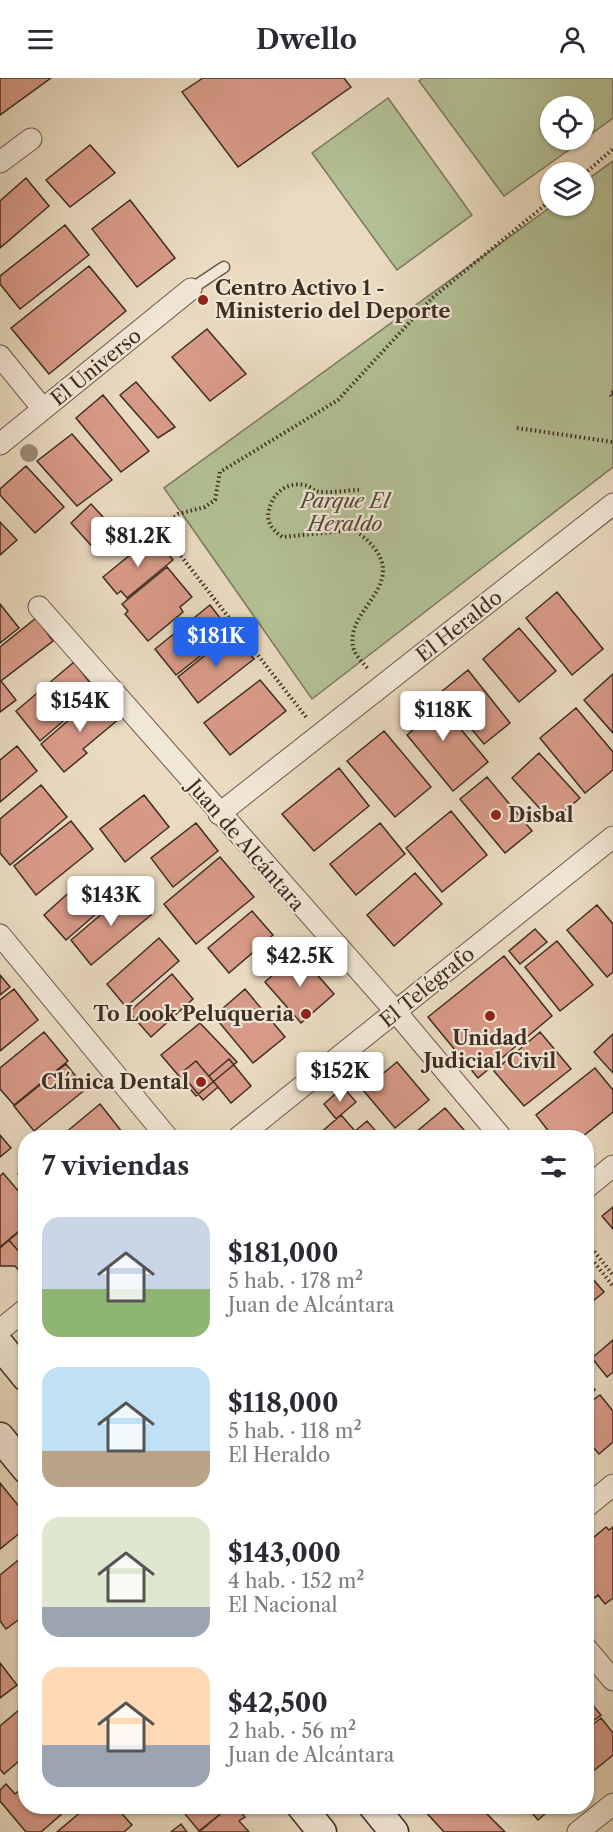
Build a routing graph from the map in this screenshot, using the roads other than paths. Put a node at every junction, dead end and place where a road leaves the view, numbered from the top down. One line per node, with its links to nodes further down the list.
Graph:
1 (31, 139): 2 (street)
2 (0, 162)
3 (224, 267): 4 (lane)
4 (191, 290): 6 (street, El Universo)
5 (0, 356): 6 (street)
6 (43, 410): 7 (street, El Universo)
7 (0, 444)
8 (613, 504): 10 (street, El Heraldo)
9 (39, 607): 10 (street, Juan de Alcántara)
10 (219, 814): 13 (street, Juan de Alcántara)
11 (613, 837): 13 (street, El Telégrafo)
12 (0, 935): 14 (street)
13 (396, 1012): 15 (street, El Telégrafo); 16 (street, Juan de Alcántara)
14 (161, 1130)
15 (248, 1130)
16 (495, 1130)
17 (613, 1166): 18 (street)
18 (594, 1181)
19 (18, 1315): 20 (street)
20 (0, 1330)
21 (0, 1345): 22 (main road)
22 (18, 1367)
23 (0, 1437): 24 (main road)
24 (18, 1458)
25 (613, 1485): 26 (street)
26 (594, 1500)
27 (594, 1657): 28 (street)
28 (613, 1680)
29 (613, 1804): 34 (street)
30 (307, 1814): 32 (main road)
31 (379, 1814): 33 (main road)
32 (320, 1831)
33 (394, 1832)
34 (578, 1832)

